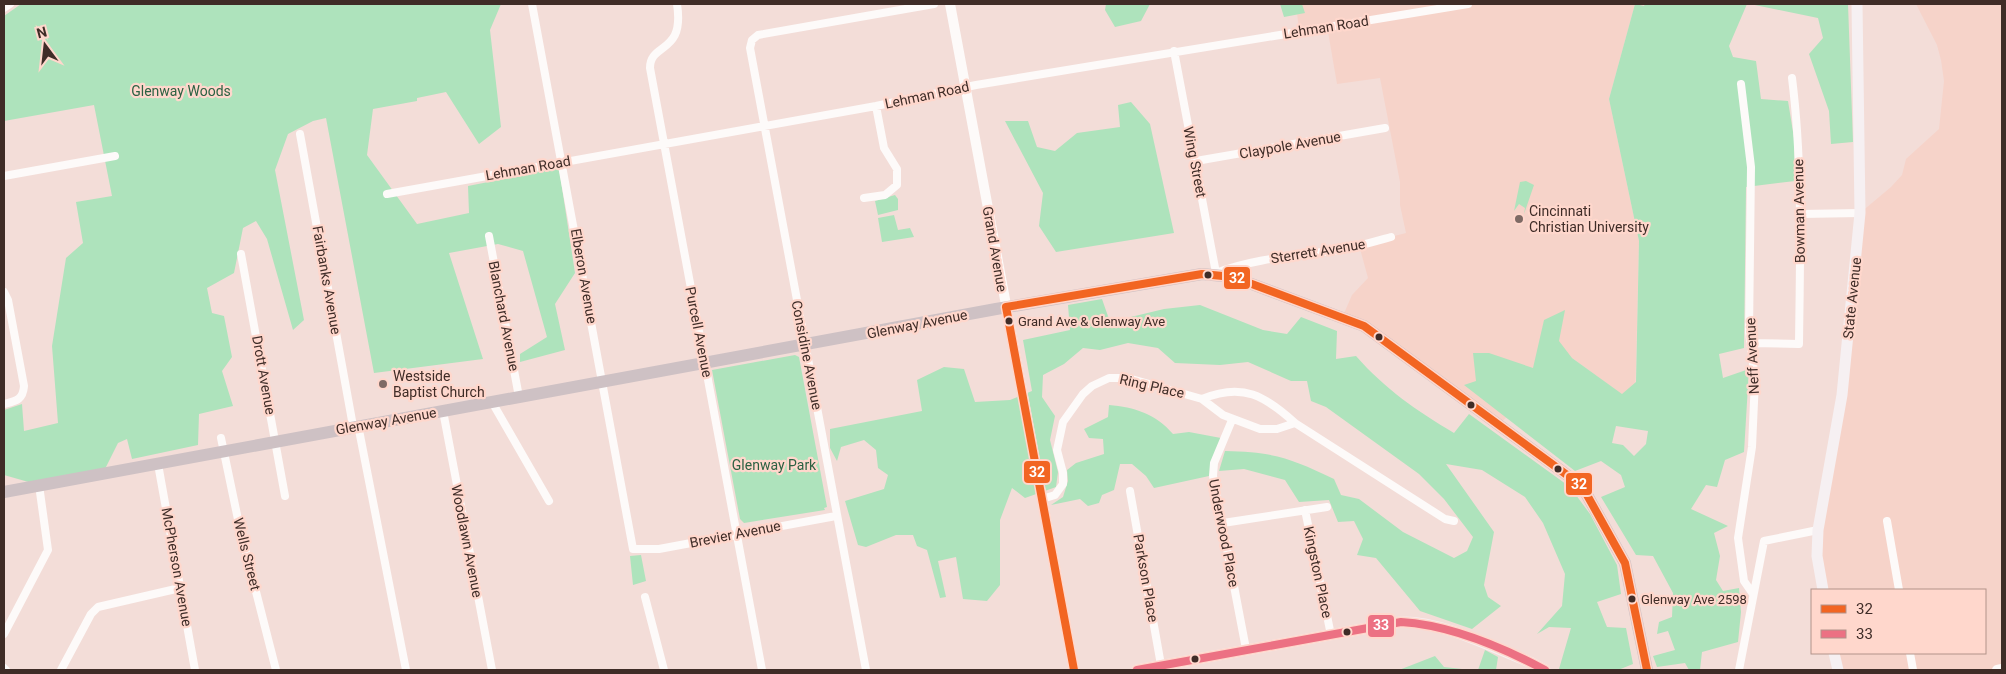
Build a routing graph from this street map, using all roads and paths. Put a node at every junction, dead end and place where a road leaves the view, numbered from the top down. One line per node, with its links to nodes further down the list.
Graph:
1 (10, 4): 8 (street)
2 (532, 4): 20 (street, Elberon Avenue)
3 (677, 4): 17 (street, Purcell Avenue)
4 (934, 4): 14 (street, Considine Avenue)
5 (950, 4): 12 (street, Grand Avenue)
6 (1468, 4): 9 (street, Lehman Road)
7 (1857, 4): 24 (main road, State Avenue)
8 (4, 8)
9 (1174, 51): 12 (street, Lehman Road); 19 (street, Wing Street)
10 (1792, 78): 25 (street, Bowman Avenue)
11 (1741, 84): 32 (street, Neff Avenue)
12 (965, 87): 13 (street, Lehman Road); 31 (street, Grand Avenue)
13 (876, 106): 14 (street, Lehman Road); 23 (street)
14 (764, 125): 17 (street, Lehman Road); 33 (street, Considine Avenue)
15 (1384, 128): 19 (street, Claypole Avenue)
16 (300, 134): 43 (street, Fairbanks Avenue)
17 (664, 143): 20 (street, Lehman Road); 34 (street, Purcell Avenue)
18 (115, 156): 21 (street)
19 (1196, 161): 29 (street, Wing Street)
20 (563, 162): 22 (street, Lehman Road); 35 (street, Elberon Avenue)
21 (4, 176)
22 (387, 194)
23 (864, 198)
24 (1860, 213): 25 (street); 60 (main road, State Avenue)
25 (1801, 214): 32 (street, Bowman Avenue)
26 (489, 236): 36 (street, Blanchard Avenue)
27 (1391, 237): 29 (street, Sterrett Avenue)
28 (241, 254): 45 (street, Drott Avenue)
29 (1216, 273): 31 (main road, Glenway Avenue); 86 (main road, Glenway Avenue)
30 (4, 291): 39 (street)
31 (1006, 307): 33 (main road, Glenway Avenue); 52 (street, Grand Avenue)
32 (1751, 343): 66 (street, Neff Avenue)
33 (805, 345): 34 (main road, Glenway Avenue); 56 (street, Considine Avenue)
34 (705, 363): 35 (main road, Glenway Avenue); 61 (street, Purcell Avenue)
35 (604, 382): 36 (main road, Glenway Avenue); 62 (street, Elberon Avenue)
36 (519, 397): 38 (main road, Glenway Avenue)
37 (1202, 398): 41 (street, Ring Place); 42 (street, Ring Place); 52 (street, Ring Place)
38 (492, 402): 40 (main road, Glenway Avenue); 53 (street)
39 (4, 404)
40 (443, 411): 43 (main road, Glenway Avenue); 79 (street, Woodlawn Avenue)
41 (1232, 420): 42 (street, Ring Place); 59 (street, Underwood Place)
42 (1295, 423): 57 (street, Ring Place)
43 (356, 426): 45 (main road, Glenway Avenue); 78 (street, Fairbanks Avenue)
44 (221, 438): 46 (street, Wells Street)
45 (276, 442): 46 (main road, Glenway Avenue); 51 (street, Drott Avenue)
46 (224, 452): 47 (main road, Glenway Avenue); 77 (street, Wells Street)
47 (158, 464): 48 (main road, Glenway Avenue); 63 (street, McPherson Avenue)
48 (39, 485): 50 (main road, Glenway Avenue); 68 (street)
49 (1130, 491): 73 (street, Parkson Place)
50 (4, 492)
51 (285, 496)
52 (1042, 499): 83 (street, Grand Avenue)
53 (550, 501)
54 (1327, 507): 55 (street)
55 (1305, 510): 59 (street); 69 (street, Kingston Place)
56 (836, 516): 61 (street, Brevier Avenue); 82 (street, Considine Avenue)
57 (1454, 521)
58 (1887, 521): 65 (street)
59 (1222, 523): 70 (street, Underwood Place)
60 (1818, 530): 64 (main road, State Avenue); 66 (street)
61 (737, 533): 62 (street, Brevier Avenue); 81 (street, Purcell Avenue)
62 (633, 549)
63 (180, 588): 75 (street); 76 (street, McPherson Avenue)
64 (1823, 589)
65 (1899, 589)
66 (1753, 594): 87 (street)
67 (645, 597): 80 (street)
68 (4, 634)
69 (1331, 635): 70 (main road); 85 (main road)
70 (1246, 649): 73 (main road)
71 (1834, 654): 88 (main road)
72 (1910, 654): 89 (street)
73 (1161, 665): 84 (main road)
74 (2002, 669): 90 (street)
75 (61, 670)
76 (196, 670)
77 (276, 670)
78 (406, 670)
79 (492, 670)
80 (664, 670)
81 (762, 670)
82 (866, 670)
83 (1074, 670)
84 (1136, 670)
85 (1545, 670)
86 (1647, 670)
87 (1739, 670)
88 (1838, 670)
89 (1913, 670)
90 (1997, 670)

